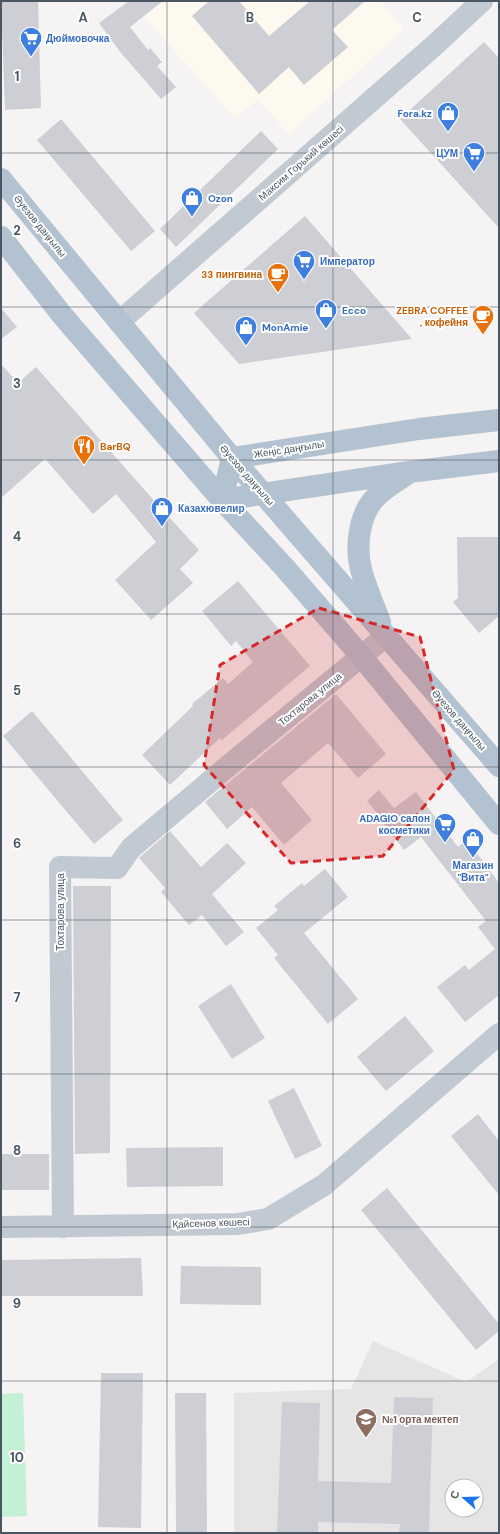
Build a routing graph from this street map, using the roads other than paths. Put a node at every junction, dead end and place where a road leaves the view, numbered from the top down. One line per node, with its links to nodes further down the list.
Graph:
1 (482, 1): 4 (street, Максим Горький көшесі)
2 (1, 179): 4 (main road, Әуезов даңғылы)
3 (1, 237): 10 (main road)
4 (119, 322): 6 (main road, Әуезов даңғылы)
5 (499, 420): 6 (main road, Жеңіс даңғылы)
6 (232, 458): 9 (main road, Әуезов даңғылы); 10 (main road)
7 (499, 462): 8 (main road)
8 (409, 472): 9 (main road); 11 (main road)
9 (263, 494): 10 (main road); 11 (main road, Әуезов даңғылы)
10 (222, 500): 12 (main road)
11 (386, 636): 12 (street, Тохтарова улица); 13 (main road, Әуезов даңғылы)
12 (361, 656): 14 (main road); 18 (street, Тохтарова улица)
13 (440, 699): 14 (main road); 15 (main road, Әуезов даңғылы)
14 (414, 721): 16 (main road)
15 (499, 766)
16 (499, 824)
17 (499, 1034): 18 (street, Қайсенов көшесі)
18 (63, 1226): 19 (street, Қайсенов көшесі)
19 (1, 1227)

